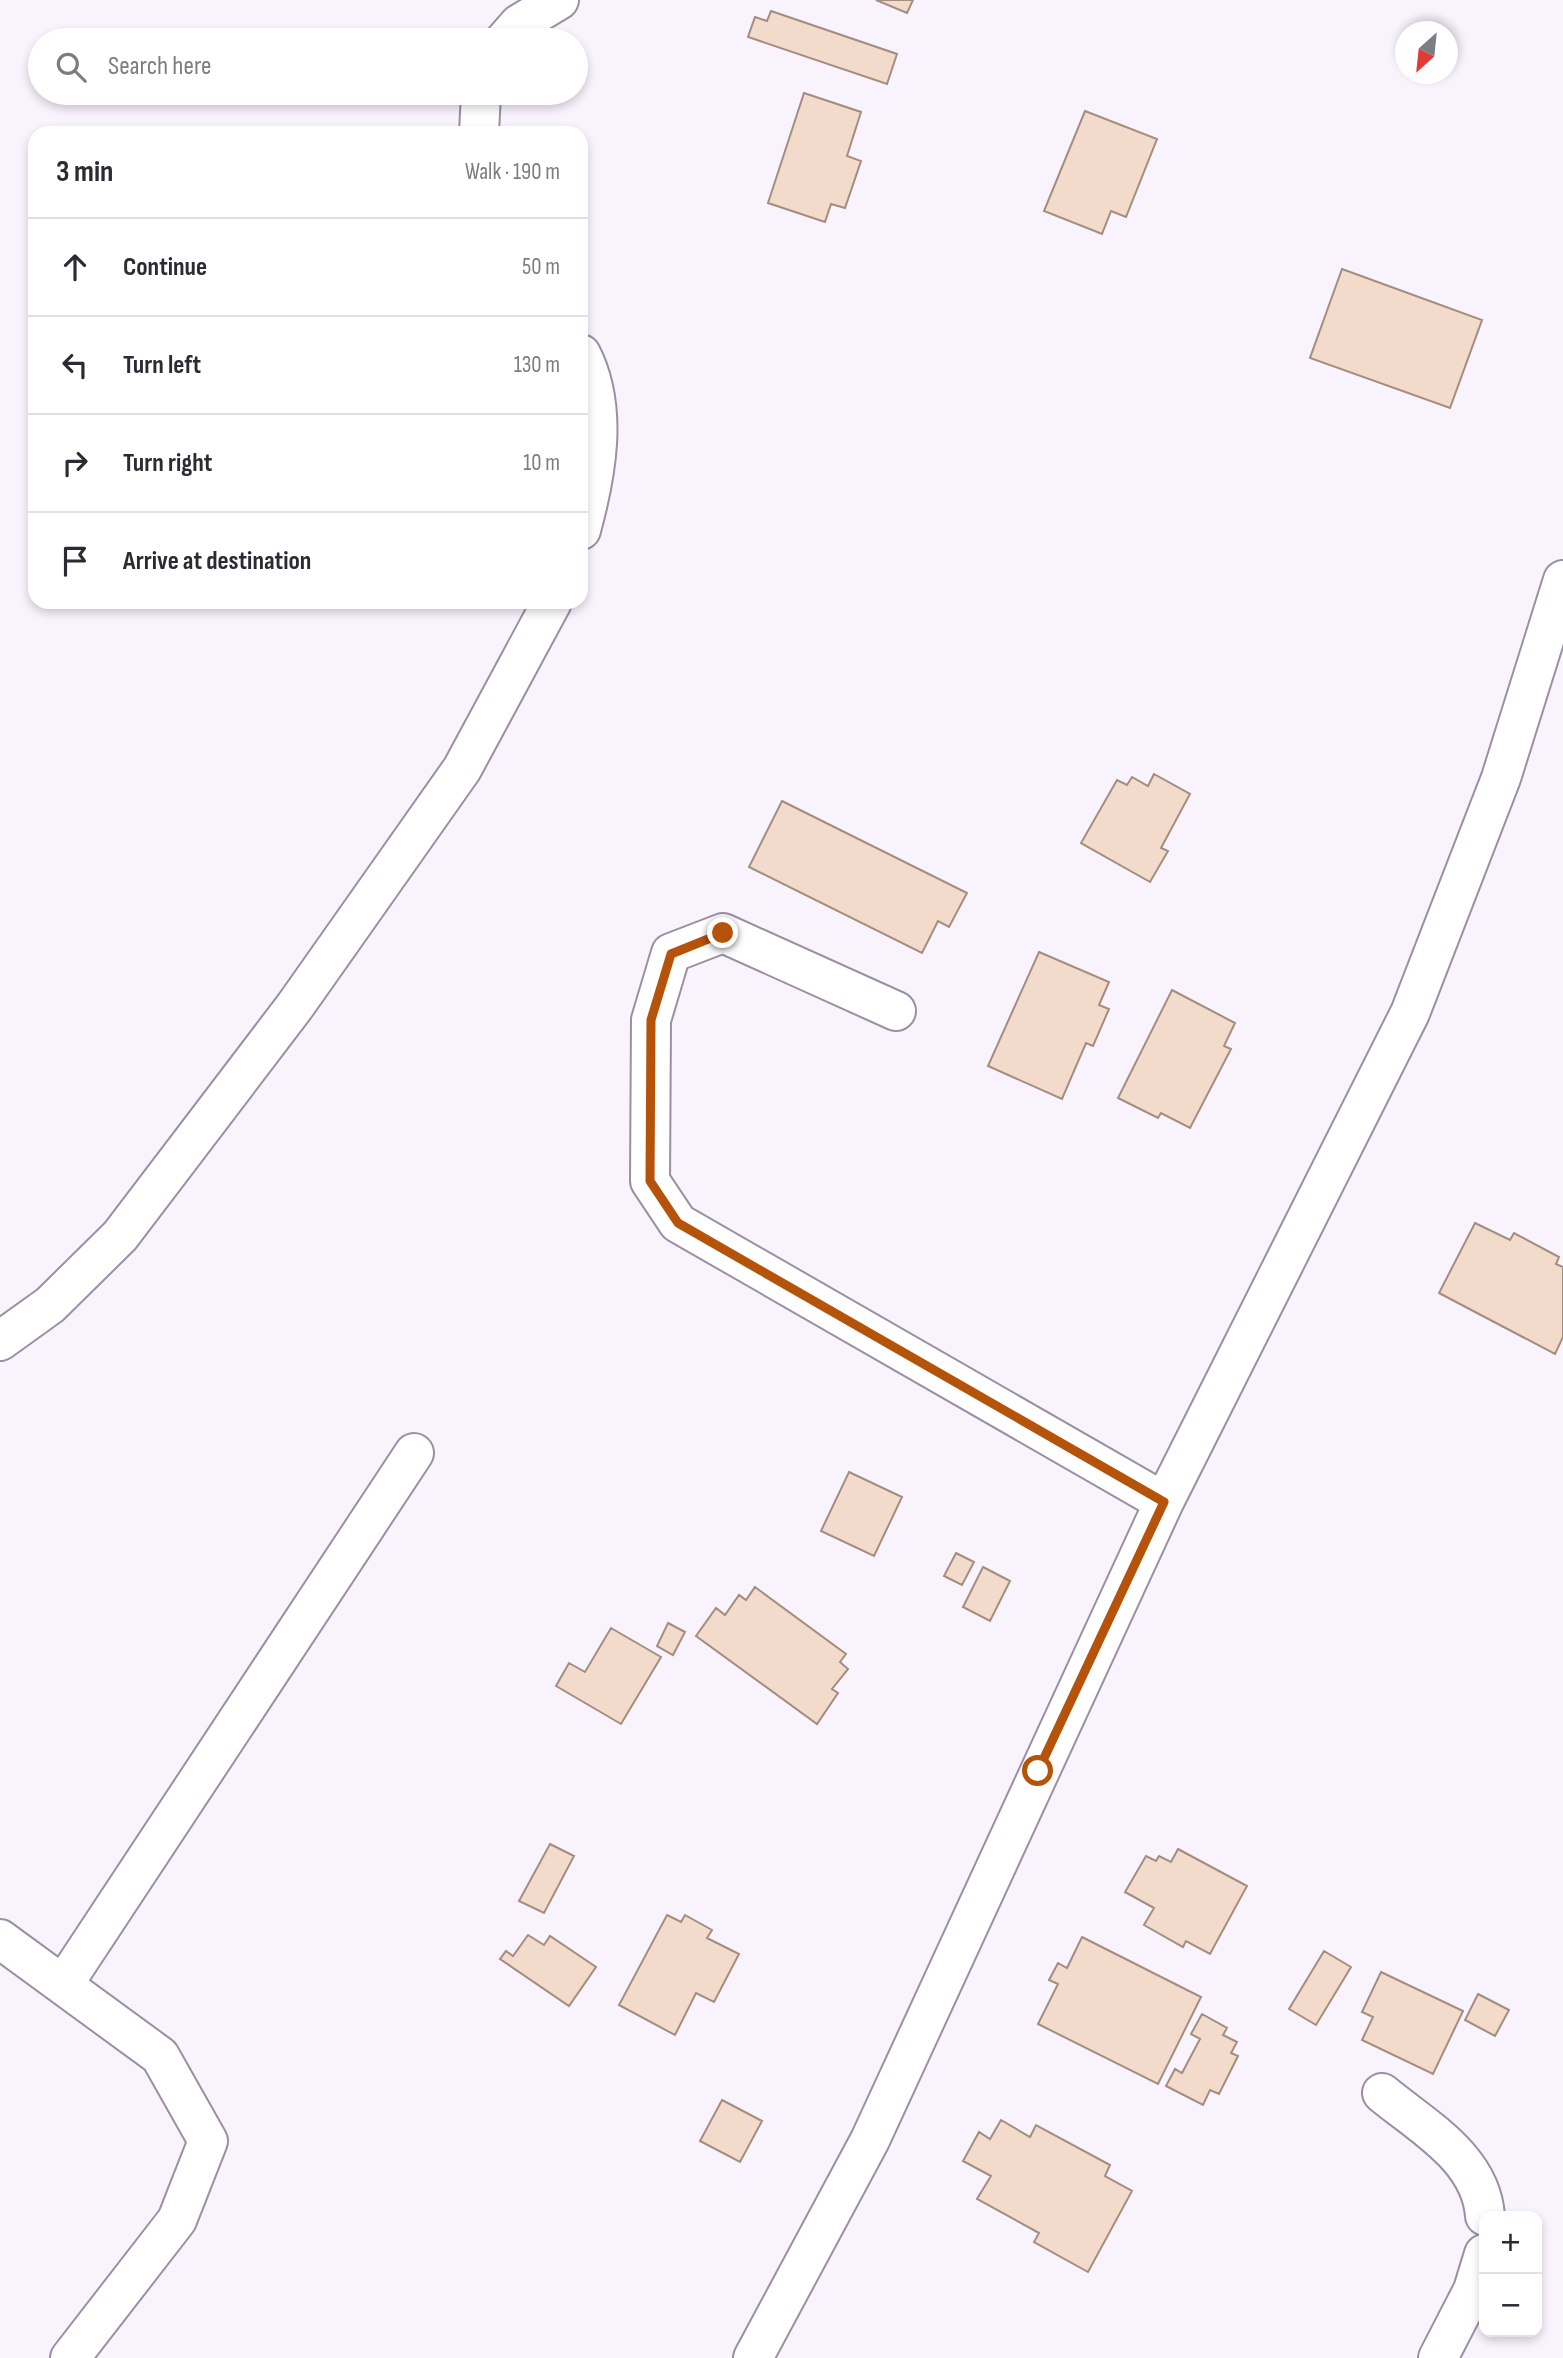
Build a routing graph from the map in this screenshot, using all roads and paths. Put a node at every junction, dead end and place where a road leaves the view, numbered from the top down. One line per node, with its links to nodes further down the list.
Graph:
1 (559, 0): 2 (street)
2 (516, 28)
3 (480, 105): 4 (street)
4 (479, 126)
5 (588, 380): 6 (street)
6 (588, 504)
7 (1563, 580): 12 (street)
8 (548, 609): 10 (street)
9 (896, 1011): 12 (street)
10 (0, 1341)
11 (414, 1453): 14 (street)
12 (1164, 1502): 19 (street)
13 (0, 1939): 14 (street)
14 (63, 1985): 18 (street)
15 (1382, 2093): 16 (street)
16 (1485, 2211)
17 (1479, 2270): 20 (street)
18 (70, 2358)
19 (753, 2358)
20 (1437, 2358)

